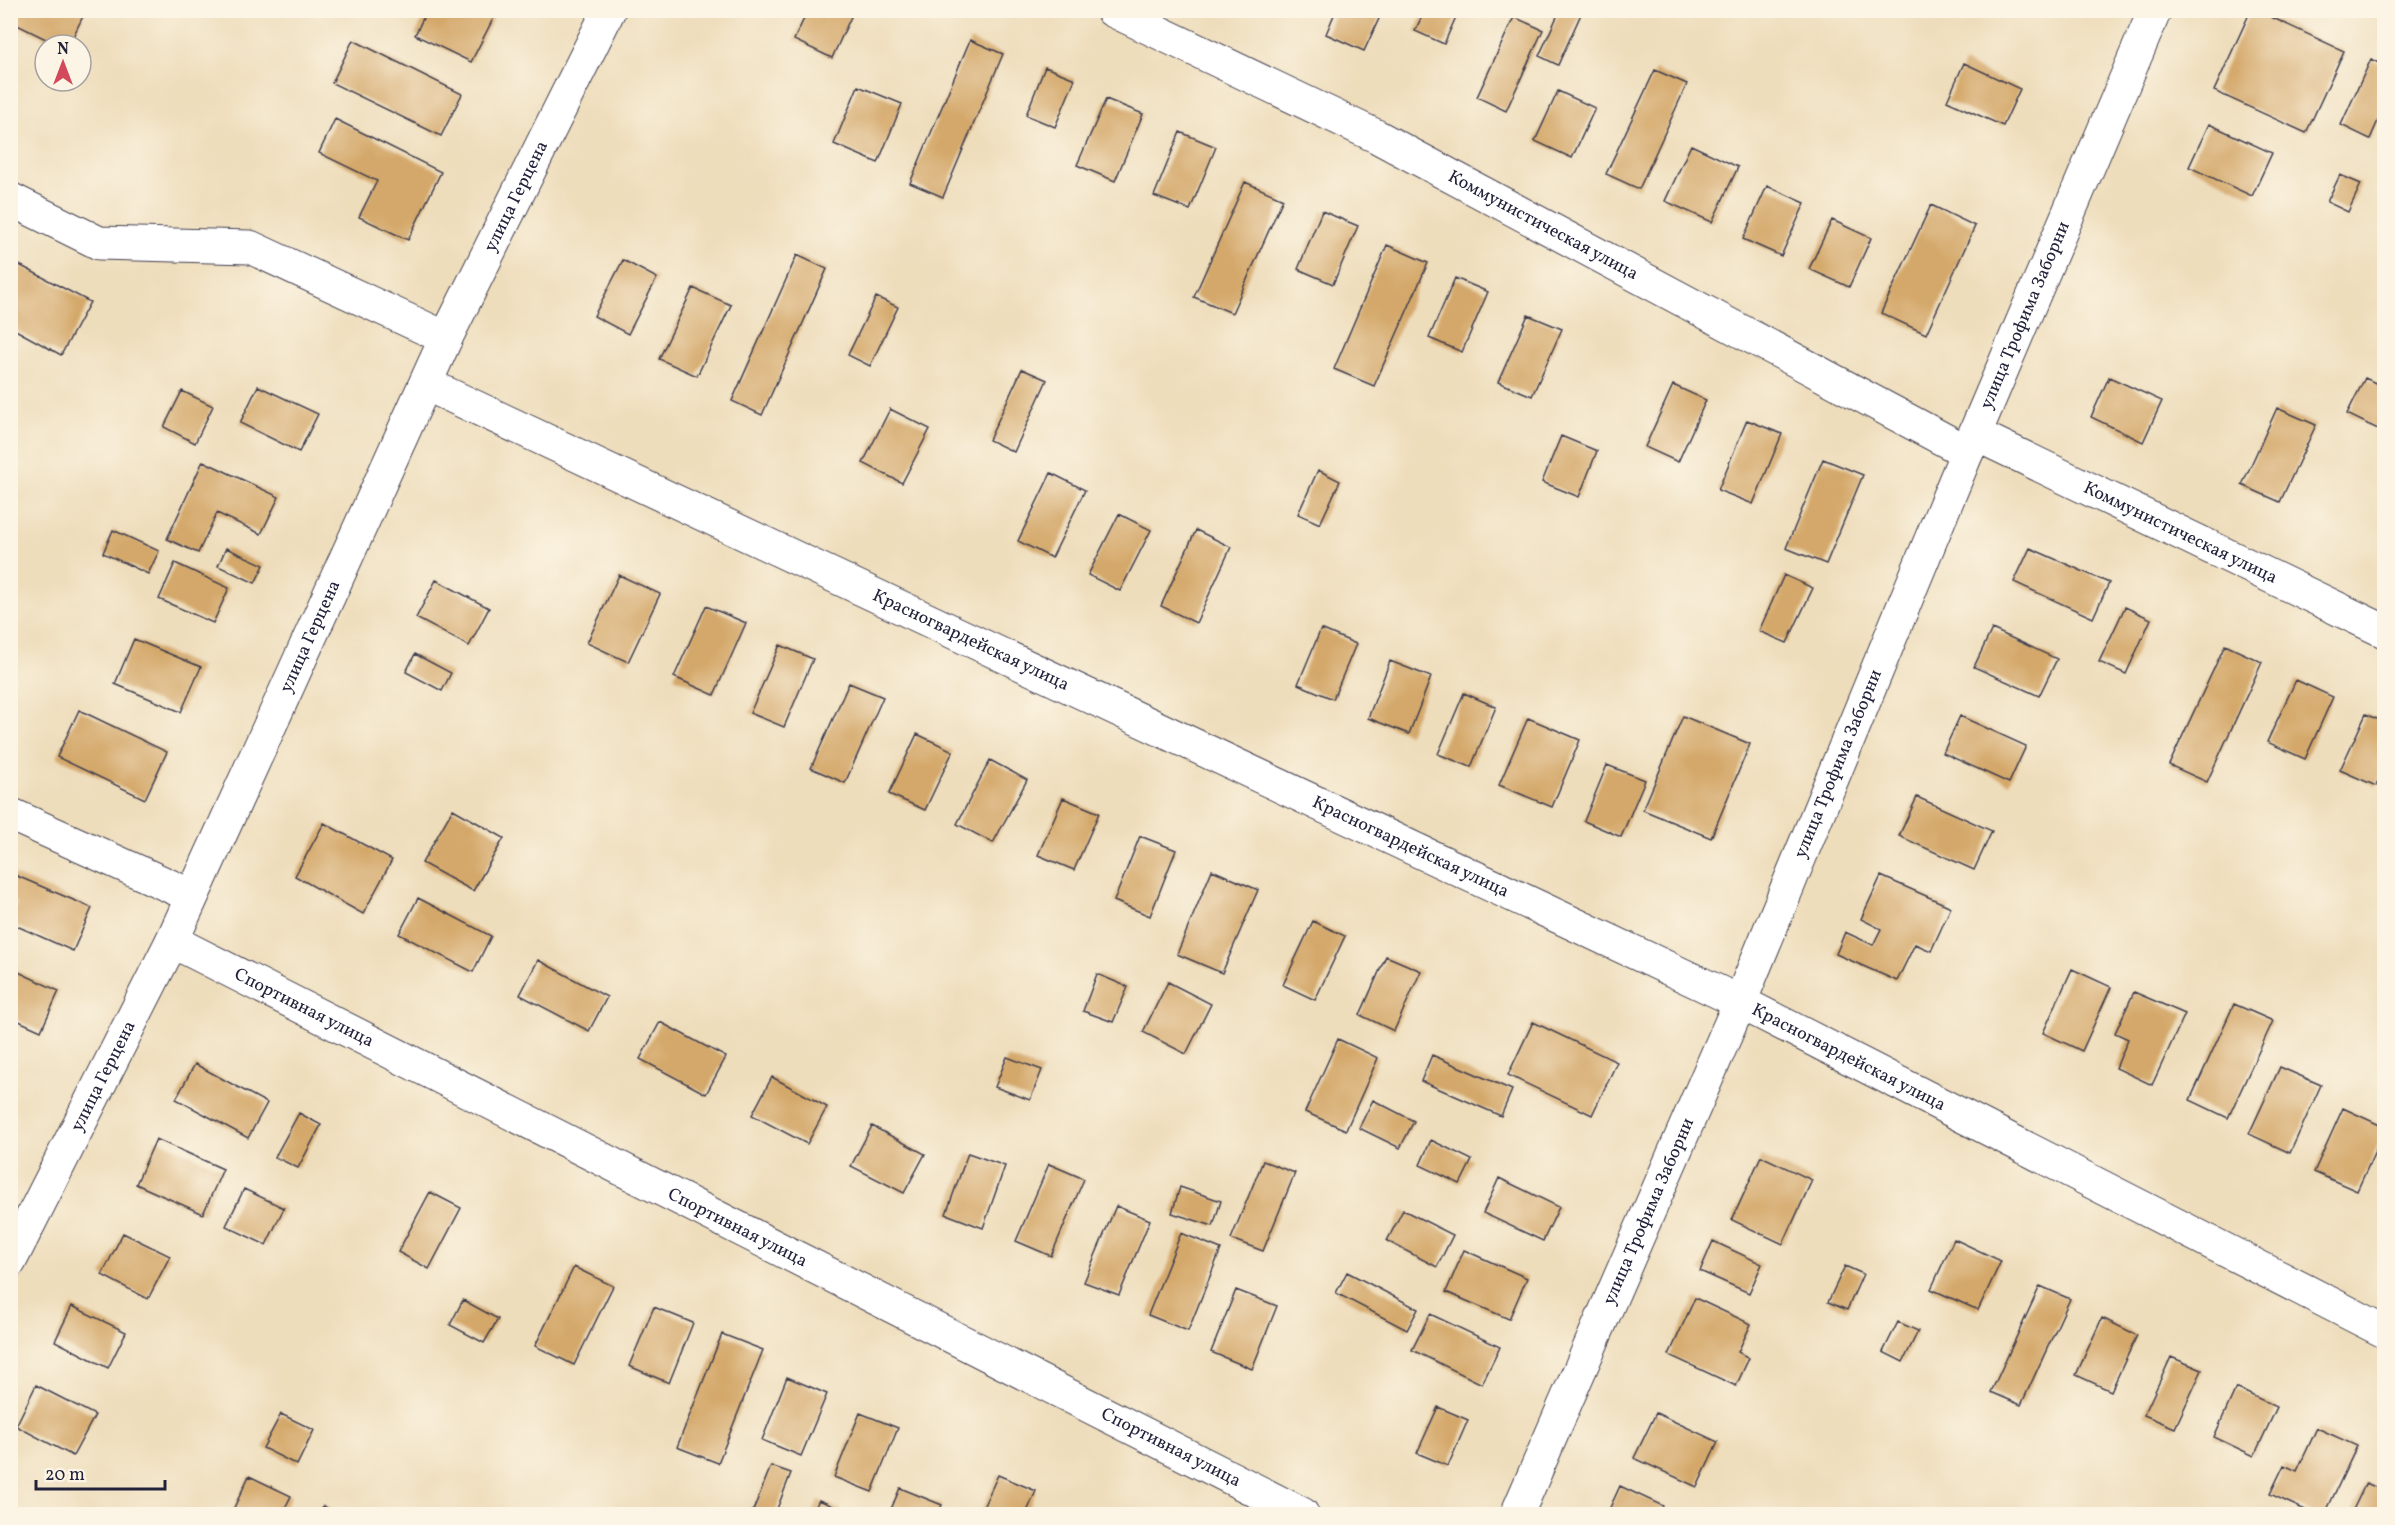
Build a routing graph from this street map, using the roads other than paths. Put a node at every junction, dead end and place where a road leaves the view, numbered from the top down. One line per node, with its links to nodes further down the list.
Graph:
1 (609, 10): 5 (street, улица Герцена)
2 (1112, 10): 7 (street, Коммунистическая улица)
3 (2156, 10): 7 (street, улица Трофима Заборни)
4 (10, 199): 5 (street)
5 (446, 338): 6 (street, улица Герцена)
6 (426, 384): 10 (street, улица Герцена); 12 (street, Красногвардейская улица)
7 (1971, 443): 8 (street, Коммунистическая улица); 12 (street, улица Трофима Заборни)
8 (2385, 631)
9 (10, 814): 10 (street)
10 (192, 896): 11 (street, улица Герцена)
11 (172, 941): 13 (street, улица Герцена); 15 (street, Спортивная улица)
12 (1740, 1002): 14 (street, Красногвардейская улица); 16 (street, улица Трофима Заборни)
13 (10, 1261)
14 (2385, 1331)
15 (1302, 1515)
16 (1517, 1515)

